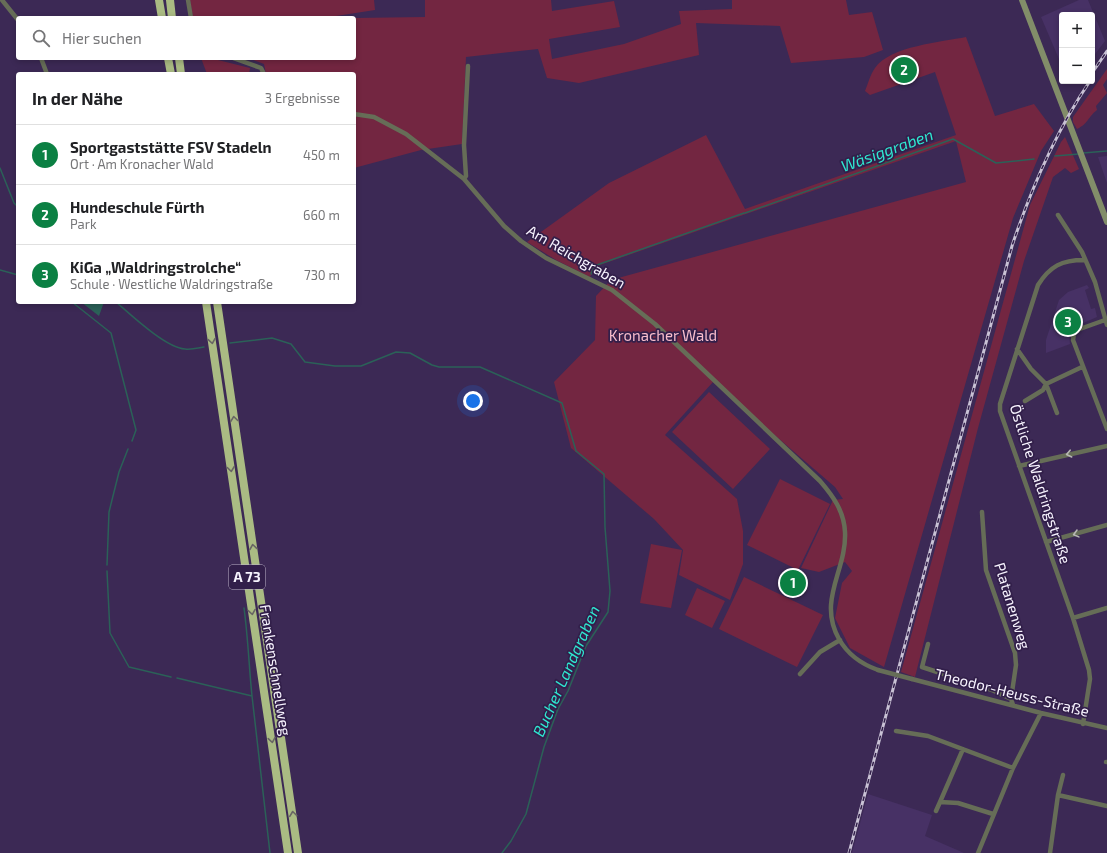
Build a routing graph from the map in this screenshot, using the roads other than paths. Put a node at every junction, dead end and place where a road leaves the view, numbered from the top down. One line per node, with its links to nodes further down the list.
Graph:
1 (2, 0): 9 (street)
2 (159, 0): 6 (highway)
3 (170, 0): 7 (highway)
4 (188, 0): 8 (street)
5 (1022, 0): 22 (main road)
6 (162, 16)
7 (172, 16)
8 (191, 16)
9 (16, 18)
10 (42, 60): 15 (street)
11 (168, 60): 16 (highway)
12 (179, 60): 17 (highway)
13 (239, 60): 18 (street)
14 (468, 66): 20 (street)
15 (46, 72)
16 (171, 72)
17 (181, 72)
18 (263, 72)
19 (356, 114): 20 (street, Am Reichgraben)
20 (464, 179): 40 (street, Am Reichgraben)
21 (1058, 215): 23 (street)
22 (1107, 222)
23 (1084, 260): 26 (street); 27 (street, Östliche Waldringstraße)
24 (206, 304): 57 (highway, Frankenschnellweg / A 73, one-way to 57)
25 (217, 304): 58 (highway, Frankenschnellweg / A 73, one-way to 25)
26 (1106, 322): 28 (street)
27 (1017, 349): 29 (street); 34 (street, Östliche Waldringstraße)
28 (1082, 367): 29 (street); 32 (street)
29 (1046, 384): 30 (street); 31 (street)
30 (1026, 401)
31 (1057, 413)
32 (1107, 429)
33 (1107, 446): 34 (street, one-way to 34)
34 (1019, 466): 37 (street, Östliche Waldringstraße)
35 (982, 512): 43 (street, Platanenweg)
36 (1107, 525): 37 (street, one-way to 37)
37 (1046, 542): 39 (street, Östliche Waldringstraße)
38 (1107, 608): 39 (street)
39 (1074, 618): 46 (street, Östliche Waldringstraße)
40 (840, 640): 42 (street); 44 (street, Theodor-Heuss-Straße, bridge)
41 (928, 644): 43 (street, Theodor-Heuss-Straße)
42 (800, 674)
43 (1011, 699): 44 (street, Platanenweg)
44 (1013, 705): 45 (street, Theodor-Heuss-Straße)
45 (1041, 714): 46 (street, Theodor-Heuss-Straße); 50 (street)
46 (1083, 724): 47 (street, Theodor-Heuss-Straße)
47 (1107, 728)
48 (896, 731): 49 (street)
49 (963, 749): 50 (street); 53 (street)
50 (1013, 768): 56 (street)
51 (1063, 775): 52 (street)
52 (1058, 795): 54 (street); 60 (street)
53 (940, 802): 55 (street); 56 (street)
54 (1107, 806)
55 (936, 811)
56 (994, 814): 59 (street)
57 (288, 853)
58 (298, 853)
59 (978, 853)
60 (1050, 853)

